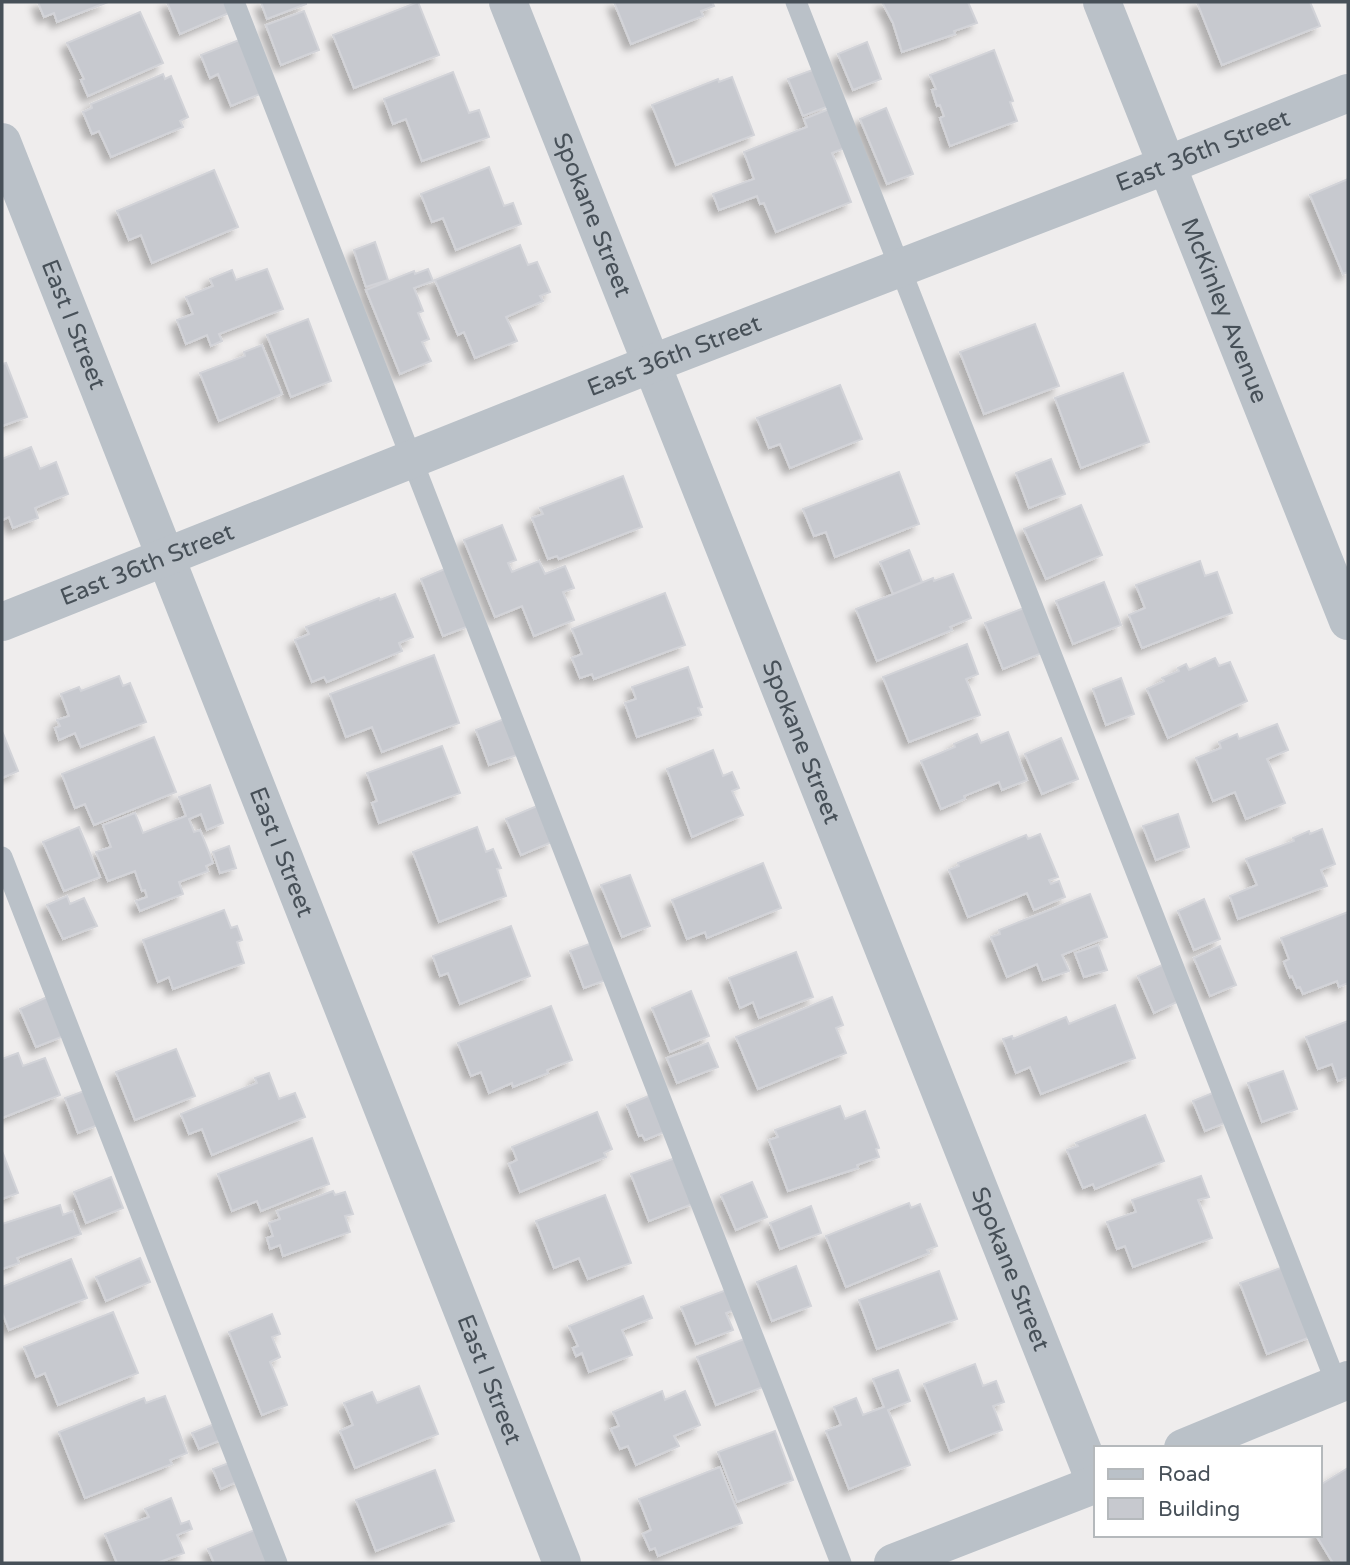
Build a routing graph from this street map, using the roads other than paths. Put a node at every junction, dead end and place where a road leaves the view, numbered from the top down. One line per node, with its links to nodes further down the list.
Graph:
1 (234, 2): 10 (lane)
2 (508, 2): 9 (street, Spokane Street)
3 (796, 2): 8 (lane)
4 (1102, 2): 7 (street, McKinley Avenue)
5 (1348, 93): 7 (street, East 36th Street)
6 (2, 142): 11 (street, East I Street)
7 (1167, 165): 8 (street, East 36th Street); 12 (street, McKinley Avenue)
8 (901, 267): 9 (street, East 36th Street); 15 (lane)
9 (652, 364): 10 (street, East 36th Street); 17 (street, Spokane Street)
10 (412, 459): 11 (street, East 36th Street); 21 (lane)
11 (166, 557): 13 (street, East 36th Street); 20 (street, East I Street)
12 (1348, 621)
13 (2, 622)
14 (2, 857): 19 (lane)
15 (1342, 1382): 16 (street)
16 (1188, 1446)
17 (1094, 1479)
18 (1094, 1485): 22 (street)
19 (276, 1563)
20 (562, 1563)
21 (841, 1563)
22 (893, 1563)

